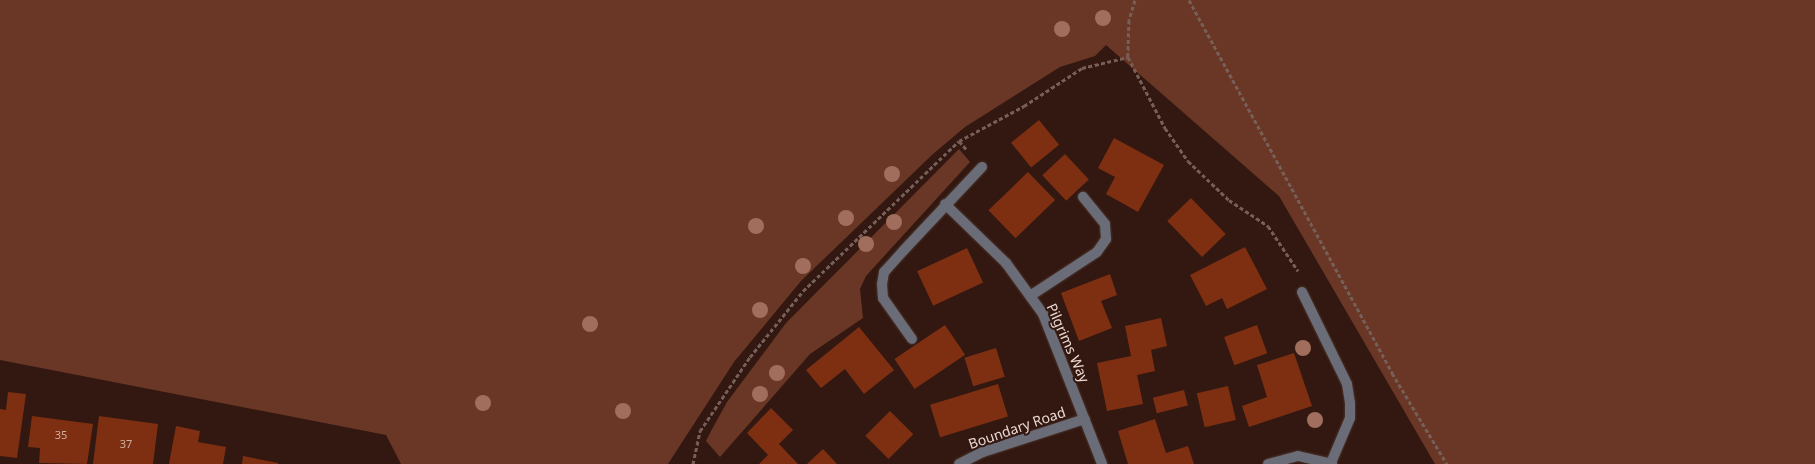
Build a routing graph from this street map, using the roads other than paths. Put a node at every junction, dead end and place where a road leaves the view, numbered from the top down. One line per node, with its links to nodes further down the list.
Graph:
1 (982, 167): 3 (street)
2 (1083, 197): 5 (street)
3 (945, 204): 5 (street, Pilgrims Way); 6 (street)
4 (1302, 292): 11 (street)
5 (1030, 296): 7 (street, Pilgrims Way)
6 (912, 339)
7 (1085, 419): 8 (street, Boundary Road); 9 (street, Pilgrims Way)
8 (959, 464)
9 (1102, 464)
10 (1268, 464): 11 (street)
11 (1332, 464)

